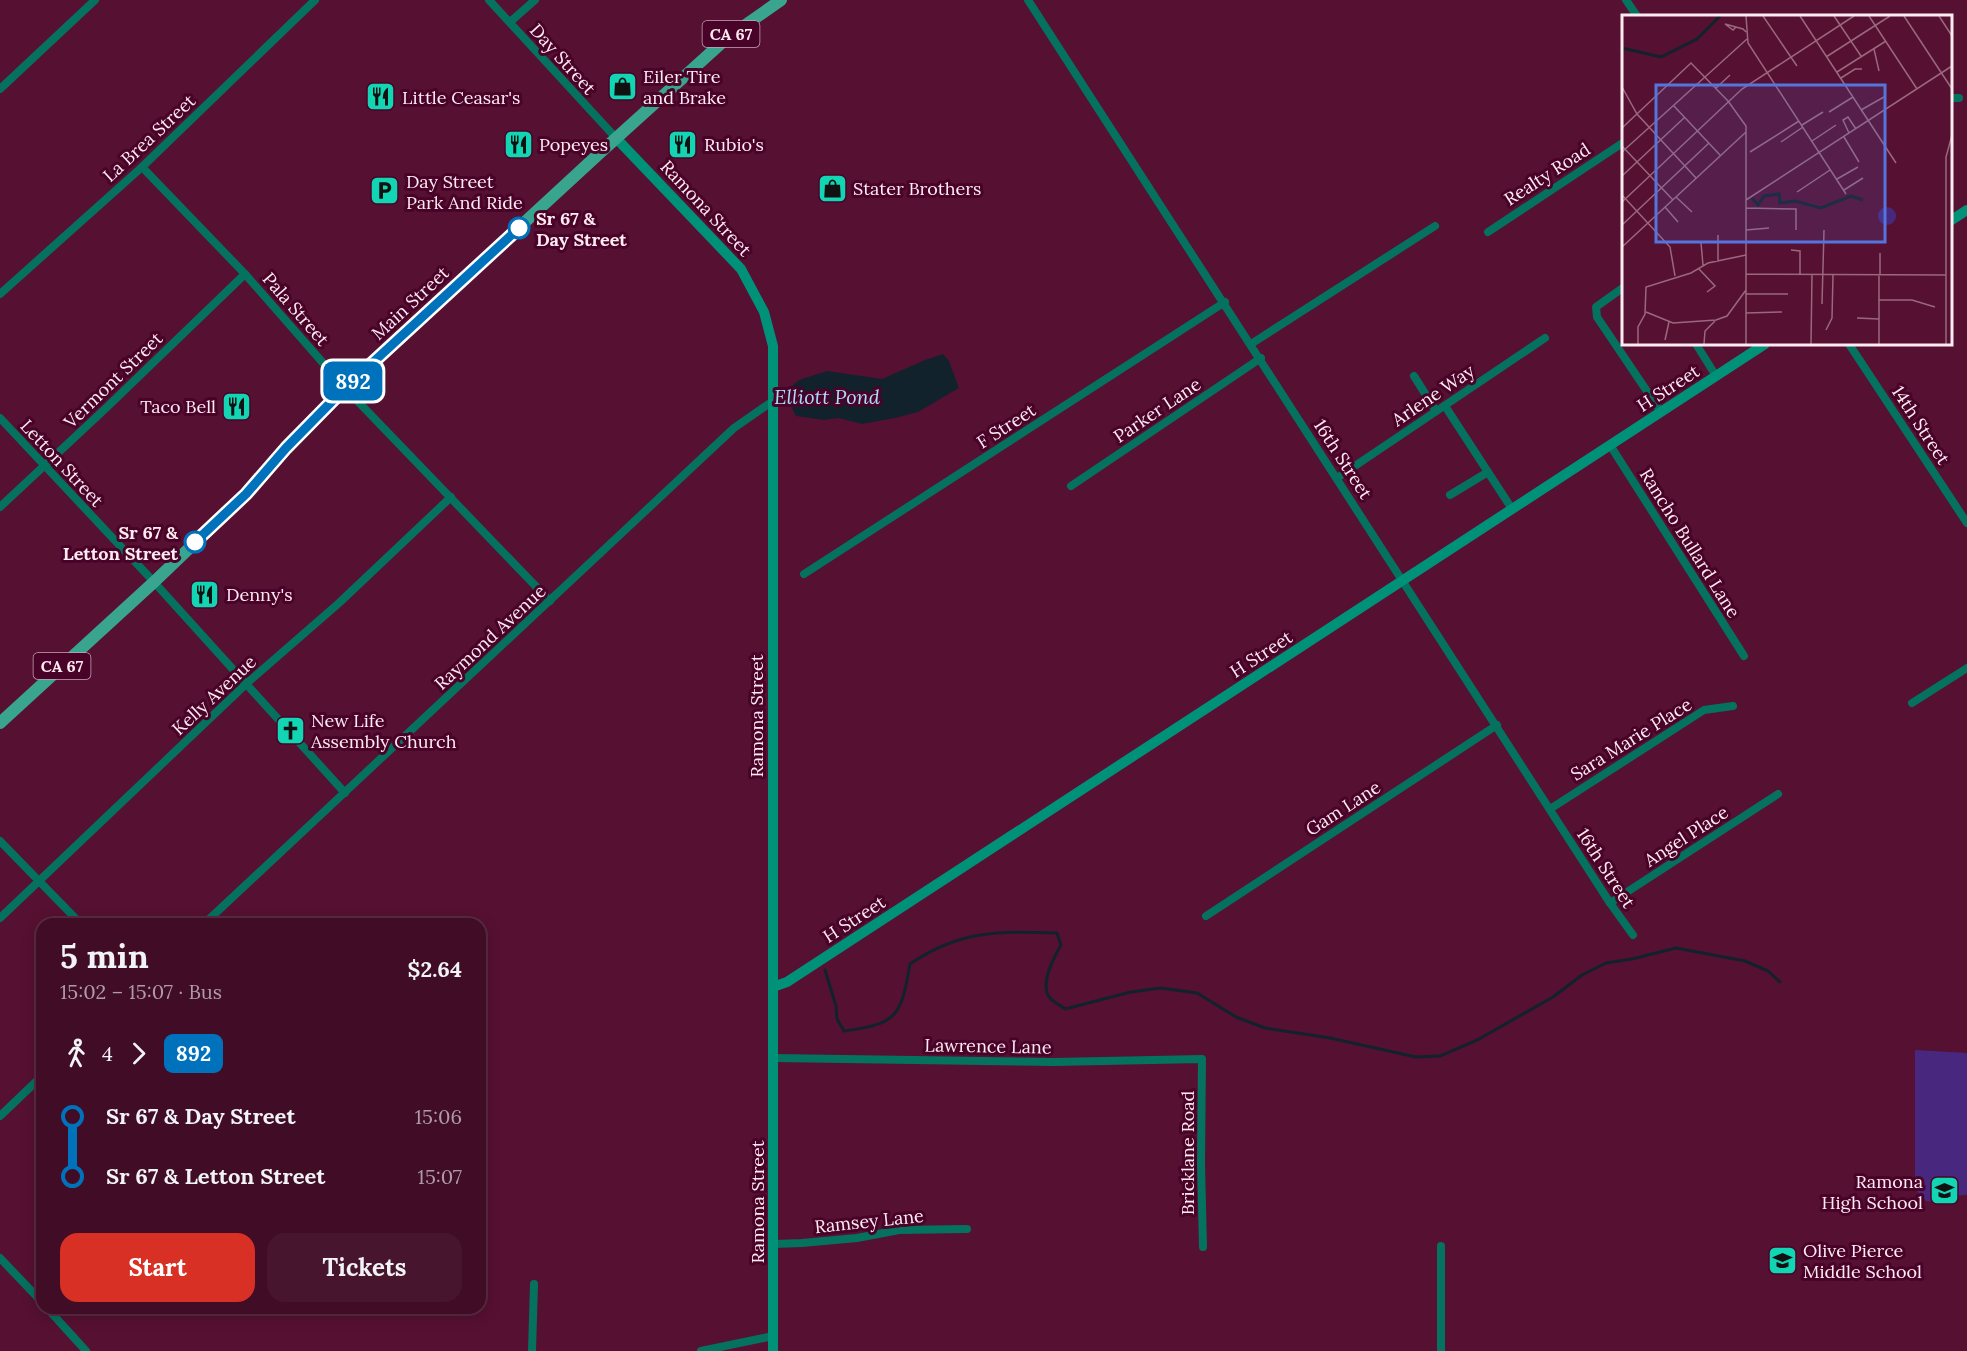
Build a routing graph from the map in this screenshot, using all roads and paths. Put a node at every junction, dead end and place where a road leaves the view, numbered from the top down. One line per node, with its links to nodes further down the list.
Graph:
1 (95, 0): 10 (street)
2 (315, 0): 13 (street, La Brea Street)
3 (489, 0): 9 (street, Day Street)
4 (535, 0): 9 (street)
5 (781, 0): 11 (main road, Main Street / CA 67)
6 (1028, 0): 21 (street, 16th Street)
7 (1626, 0): 8 (street)
8 (1636, 15)
9 (510, 22): 11 (street, Day Street)
10 (0, 89)
11 (615, 138): 30 (main road, Main Street / CA 67); 31 (main road, Ramona Street)
12 (1622, 143): 17 (street, Realty Road)
13 (142, 167): 18 (street, Pala Street); 20 (street, La Brea Street)
14 (1967, 210): 15 (main road)
15 (1952, 220)
16 (1435, 226): 23 (street)
17 (1488, 232)
18 (245, 274): 30 (street, Pala Street); 37 (street, Vermont Street)
19 (1622, 288): 34 (street)
20 (0, 294)
21 (1225, 302): 23 (street, 16th Street); 46 (street, F Street)
22 (1545, 338): 32 (street, Arlene Way)
23 (1251, 344): 27 (street, 16th Street)
24 (1697, 345): 28 (street)
25 (1763, 345): 28 (main road, H Street)
26 (1850, 345): 45 (street, 14th Street)
27 (1261, 358): 39 (street, 16th Street); 40 (street, Parker Lane)
28 (1716, 375): 34 (main road, H Street)
29 (1414, 376): 33 (street)
30 (345, 388): 42 (street, Pala Street); 48 (main road, Main Street / CA 67)
31 (773, 401): 49 (street, Raymond Avenue); 68 (main road, Ramona Street)
32 (1445, 406): 33 (street, Arlene Way); 38 (street)
33 (1436, 411): 39 (street, Arlene Way)
34 (1660, 412): 36 (main road, H Street)
35 (0, 418): 37 (street, Letton Street)
36 (1610, 445): 44 (main road, H Street); 50 (street, Rancho Bullard Lane)
37 (45, 466): 43 (street, Vermont Street); 48 (street, Letton Street)
38 (1488, 472): 41 (street); 44 (street)
39 (1337, 478): 47 (street, 16th Street)
40 (1071, 486)
41 (1450, 495)
42 (451, 497): 49 (street, Pala Street); 52 (street, Kelly Avenue)
43 (0, 507)
44 (1512, 509): 47 (main road, H Street)
45 (1967, 523)
46 (804, 574)
47 (1404, 580): 56 (street, 16th Street); 68 (main road, H Street)
48 (154, 582): 52 (street, Letton Street); 55 (main road, Main Street / CA 67)
49 (550, 601): 57 (street, Raymond Avenue)
50 (1744, 656)
51 (1967, 668): 53 (street)
52 (246, 684): 57 (street, Letton Street); 61 (street, Kelly Avenue)
53 (1912, 703)
54 (1733, 705): 59 (street, Sara Marie Place)
55 (0, 723)
56 (1497, 725): 59 (street, 16th Street); 63 (street, Gam Lane)
57 (345, 793): 66 (street, Raymond Avenue)
58 (1778, 794): 62 (street, Angel Place)
59 (1550, 809): 62 (street, 16th Street)
60 (0, 842): 61 (street)
61 (38, 881): 64 (street, Kelly Avenue); 65 (street)
62 (1610, 903): 67 (street, 16th Street)
63 (1206, 916)
64 (0, 918)
65 (75, 918)
66 (210, 918)
67 (1633, 935)
68 (773, 987): 69 (main road, Ramona Street)
69 (774, 1058): 70 (street, Lawrence Lane); 74 (main road, Ramona Street)
70 (1202, 1059): 76 (street, Bricklane Road)
71 (36, 1083): 72 (street)
72 (0, 1116)
73 (967, 1229): 74 (street, Ramsey Lane)
74 (774, 1244): 81 (main road, Ramona Street)
75 (1441, 1246): 86 (street)
76 (1203, 1247)
77 (0, 1257): 79 (street)
78 (534, 1284): 83 (street)
79 (36, 1296)
80 (52, 1314): 82 (street)
81 (773, 1336): 84 (street); 85 (main road, Ramona Street)
82 (86, 1351)
83 (532, 1351)
84 (701, 1351)
85 (773, 1351)
86 (1441, 1351)

